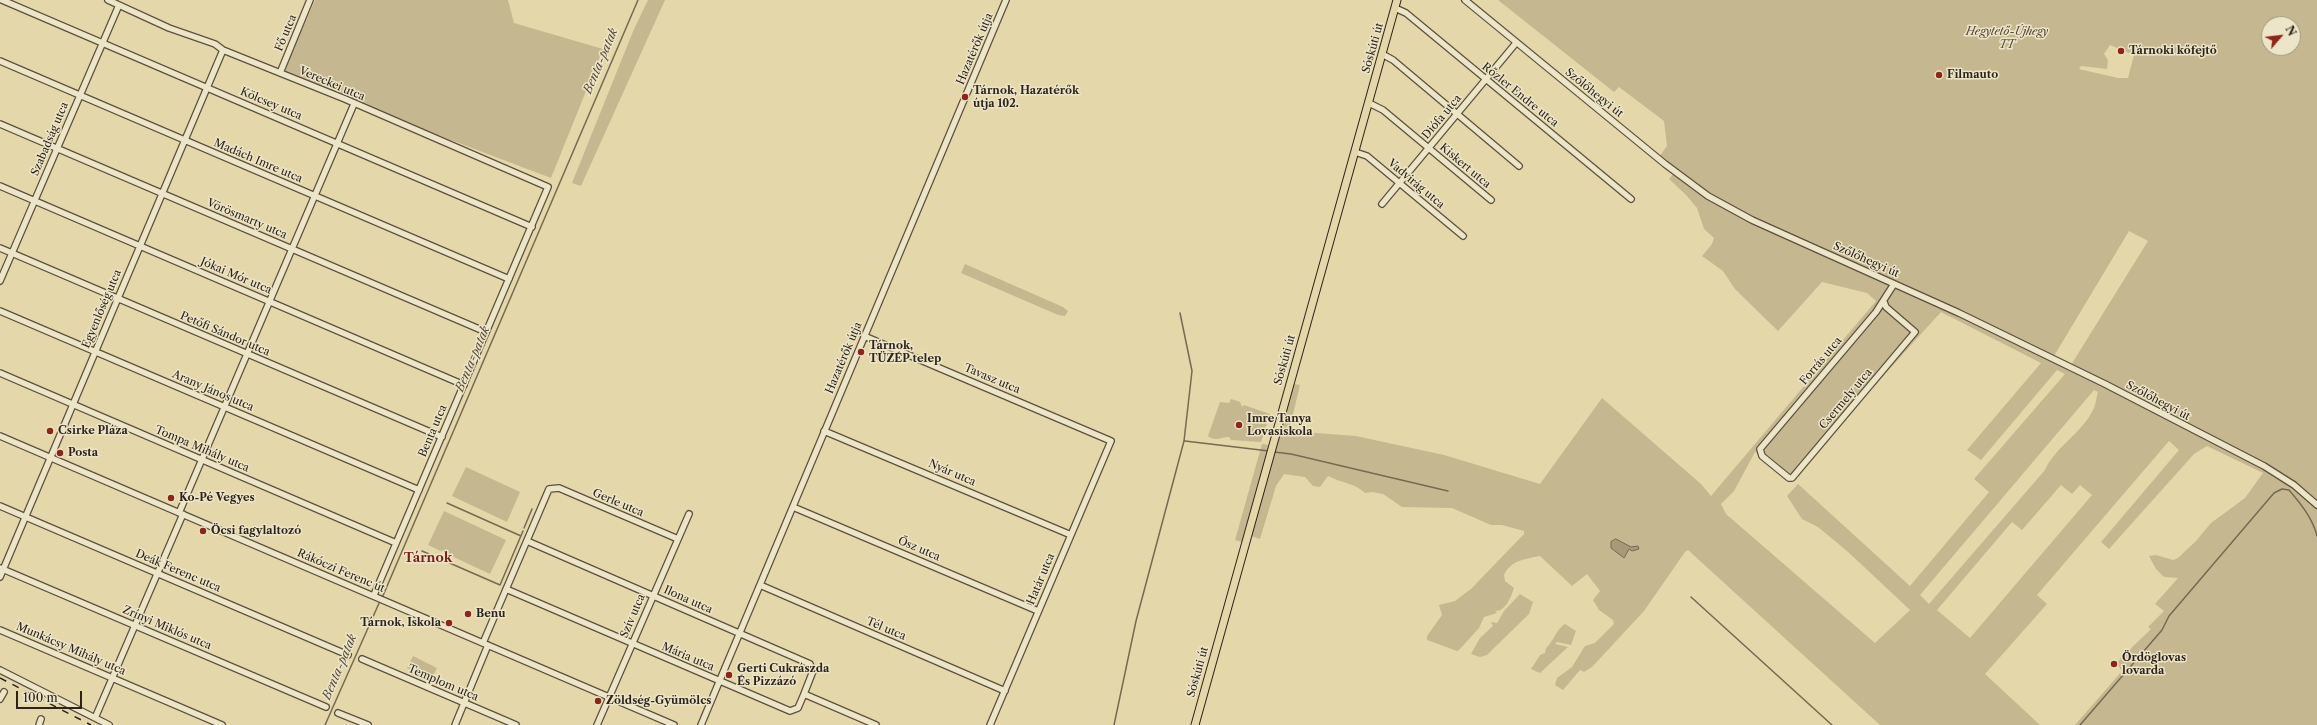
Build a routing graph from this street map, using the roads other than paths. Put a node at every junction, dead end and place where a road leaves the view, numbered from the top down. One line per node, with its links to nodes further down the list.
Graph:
1 (2, 0): 9 (street, Kölcsey utca)
2 (108, 0): 7 (street, Vereckei utca)
3 (310, 0): 14 (street, Fő utca)
4 (1006, 0): 51 (street, Hazatérők útja)
5 (1397, 0): 8 (main road, Sóskúti út)
6 (1465, 0): 10 (street, Szőlőhegyi út)
7 (119, 5): 9 (street, Szabadság utca); 11 (street, Vereckei utca)
8 (1395, 8): 12 (main road, Sóskúti út); 15 (street, Rőzler Endre utca)
9 (102, 43): 16 (street, Kölcsey utca); 17 (street, Szabadság utca)
10 (1516, 43): 15 (street, Diófa utca); 45 (street, Szőlőhegyi út)
11 (224, 50): 14 (street, Vereckei utca); 16 (street, Egyenlőség utca)
12 (1382, 54): 18 (main road, Sóskúti út); 20 (street)
13 (0, 61): 17 (street, Madách Imre utca)
14 (280, 73): 19 (street, Vereckei utca)
15 (1486, 80): 20 (street, Diófa utca); 33 (street, Rőzler Endre utca)
16 (207, 88): 22 (street, Egyenlőség utca); 23 (street, Kölcsey utca)
17 (79, 96): 22 (street, Madách Imre utca); 24 (street, Szabadság utca)
18 (1369, 103): 25 (street, Kiskert utca); 26 (main road, Sóskúti út)
19 (354, 104): 23 (street); 30 (street, Vereckei utca)
20 (1457, 114): 25 (street, Diófa utca); 27 (street)
21 (0, 124): 24 (street, Vörösmarty utca)
22 (185, 141): 31 (street, Egyenlőség utca); 32 (street, Madách Imre utca)
23 (337, 143): 32 (street); 37 (street, Kölcsey utca)
24 (57, 148): 31 (street, Vörösmarty utca); 35 (street, Szabadság utca)
25 (1429, 149): 28 (street, Diófa utca); 34 (street, Kiskert utca)
26 (1355, 152): 28 (street, Vadvirág utca); 113 (main road, Sóskúti út)
27 (1519, 166)
28 (1400, 183): 36 (street, Diófa utca); 38 (street, Vadvirág utca)
29 (0, 186): 35 (street, Jókai Mór utca)
30 (548, 187): 37 (street, Benta utca)
31 (162, 193): 39 (street, Egyenlőség utca); 41 (street, Vörösmarty utca)
32 (315, 196): 41 (street); 43 (street, Madách Imre utca)
33 (1632, 199)
34 (1491, 200)
35 (35, 201): 39 (street, Jókai Mór utca); 42 (street, Szabadság utca)
36 (1382, 204)
37 (532, 227): 43 (street, Benta utca)
38 (1463, 236)
39 (140, 246): 46 (street, Egyenlőség utca); 47 (street, Jókai Mór utca)
40 (0, 248): 42 (street, Petőfi Sándor utca)
41 (292, 249): 47 (street); 50 (street, Vörösmarty utca)
42 (12, 254): 44 (street, Szabadság utca); 46 (street, Petőfi Sándor utca)
43 (509, 279): 50 (street, Benta utca)
44 (0, 281)
45 (1894, 284): 48 (street, Forrás utca); 66 (street, Szőlőhegyi út)
46 (117, 299): 52 (street, Egyenlőség utca); 53 (street, Petőfi Sándor utca)
47 (270, 302): 53 (street); 55 (street, Jókai Mór utca)
48 (1884, 302): 62 (street, Forrás utca); 62 (street, Csermely utca)
49 (0, 311): 52 (street, Arany János utca)
50 (486, 332): 55 (street, Benta utca)
51 (864, 336): 58 (street, Hazatérők útja); 61 (street, Tavasz utca)
52 (94, 351): 56 (street, Egyenlőség utca); 57 (street, Arany János utca)
53 (247, 354): 57 (street); 60 (street, Petőfi Sándor utca)
54 (0, 373): 56 (street, Tompa Mihály utca)
55 (464, 385): 60 (street, Benta utca)
56 (72, 404): 63 (street, Egyenlőség utca); 64 (street, Tompa Mihály utca)
57 (224, 407): 64 (street); 65 (street, Arany János utca)
58 (824, 431): 68 (street, Hazatérők útja); 72 (street, Nyár utca)
59 (0, 436): 63 (street, Rákóczi Ferenc út)
60 (442, 437): 65 (street, Benta utca)
61 (1111, 441): 72 (street, Határ utca)
62 (1760, 449)
63 (50, 457): 69 (street, Rákóczi Ferenc út); 71 (street, Egyenlőség utca)
64 (202, 459): 69 (street); 75 (street, Tompa Mihály utca)
65 (419, 490): 75 (street, Benta utca)
66 (2317, 505)
67 (0, 506): 71 (street, Deák Ferenc utca)
68 (793, 507): 79 (street, Hazatérők útja); 83 (street, Ősz utca)
69 (181, 513): 77 (street); 82 (street, Rákóczi Ferenc út)
70 (689, 514): 73 (street, Szív utca)
71 (25, 517): 76 (street, Egyenlőség utca); 77 (street, Deák Ferenc utca)
72 (1071, 535): 83 (street, Határ utca)
73 (678, 539): 74 (street, Gerle utca); 81 (street, Szív utca)
74 (527, 541): 80 (street); 81 (street, Ilona utca)
75 (396, 543): 82 (street, Benta utca)
76 (2, 569): 78 (street, Egyenlőség utca); 84 (street, Zrínyi Miklós utca)
77 (157, 573): 84 (street); 89 (street, Deák Ferenc utca)
78 (0, 577)
79 (760, 585): 86 (street, Hazatérők útja); 94 (street, Tél utca)
80 (506, 589): 87 (street); 88 (street, Mária utca)
81 (652, 595): 86 (street, Ilona utca); 88 (street, Szív utca)
82 (374, 596): 87 (street, Rákóczi Ferenc út)
83 (1038, 610): 94 (street, Határ utca)
84 (135, 625): 92 (street); 100 (street, Zrínyi Miklós utca)
85 (0, 630): 92 (street, Munkácsy Mihály utca)
86 (739, 633): 93 (street, Hazatérők útja); 96 (street, Ilona utca)
87 (486, 644): 97 (street, Rákóczi Ferenc út); 99 (street)
88 (632, 644): 93 (street, Mária utca); 97 (street, Szív utca)
89 (348, 655)
90 (362, 659): 99 (street, Templom utca)
91 (0, 670): 102 (street)
92 (113, 678): 102 (street); 104 (street, Munkácsy Mihály utca)
93 (719, 681): 96 (street, Mária utca); 110 (street, Hazatérők útja)
94 (1005, 691): 112 (street, Határ utca)
95 (4, 692): 98 (street)
96 (804, 694): 111 (street)
97 (608, 697): 108 (street, Szív utca); 109 (street, Rákóczi Ferenc út)
98 (0, 699)
99 (464, 703): 106 (street); 107 (street, Templom utca)
100 (326, 707)
101 (338, 713): 105 (street)
102 (95, 718): 103 (street)
103 (109, 725)
104 (222, 725)
105 (368, 725)
106 (455, 725)
107 (516, 725)
108 (597, 725)
109 (674, 725)
110 (701, 725)
111 (876, 725)
112 (990, 725)
113 (1194, 725)

